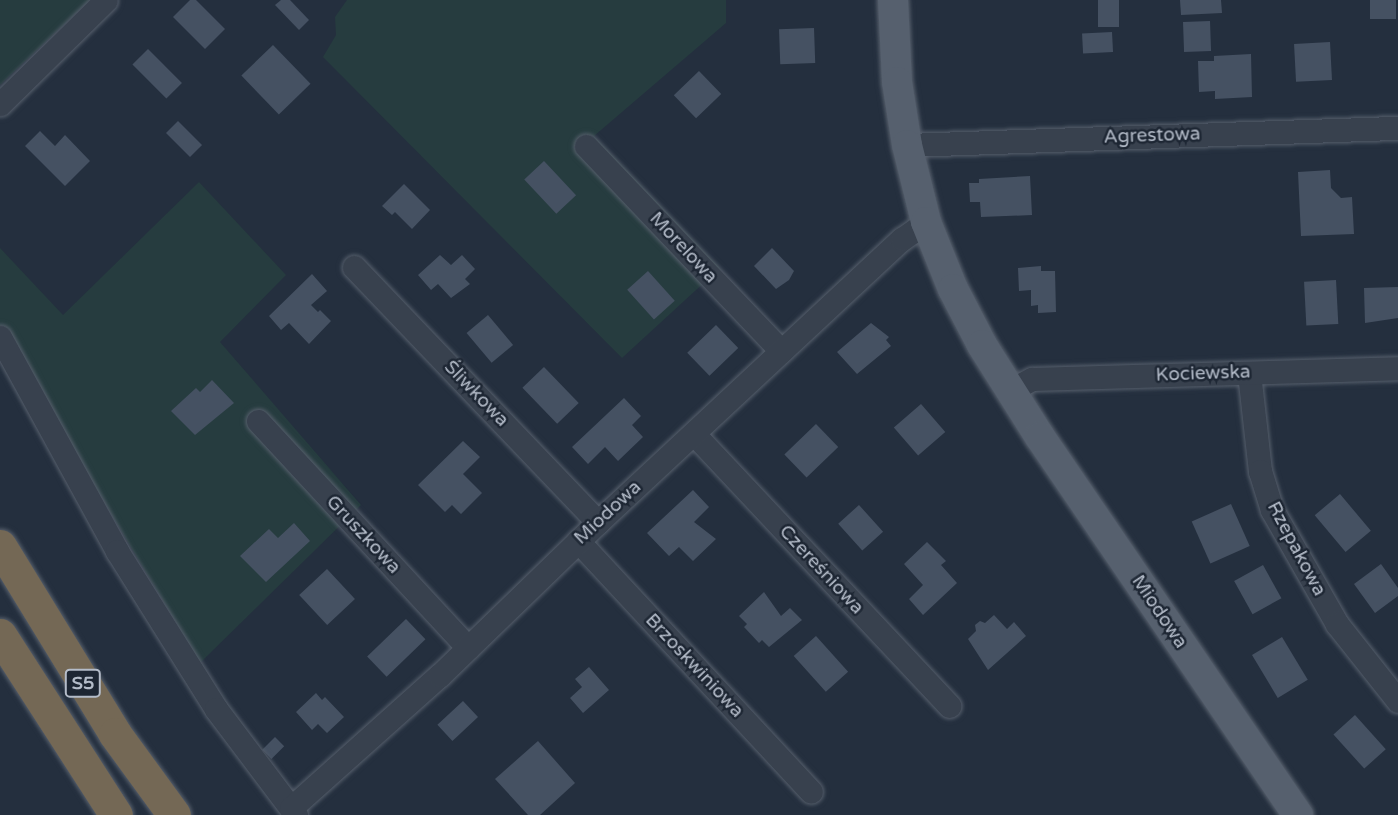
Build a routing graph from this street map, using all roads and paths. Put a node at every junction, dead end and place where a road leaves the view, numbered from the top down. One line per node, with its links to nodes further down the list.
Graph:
1 (106, 0): 3 (street)
2 (893, 0): 5 (main road, Miodowa)
3 (0, 104)
4 (1398, 128): 5 (street, Agrestowa)
5 (907, 145): 7 (main road, Miodowa)
6 (586, 146): 10 (street, Morelowa)
7 (926, 222): 10 (street, Miodowa); 13 (main road, Miodowa)
8 (354, 267): 16 (street, Śliwkowa)
9 (0, 337): 24 (street)
10 (781, 351): 15 (street, Miodowa)
11 (1398, 368): 12 (street, Kociewska)
12 (1249, 373): 13 (street, Kociewska); 21 (street, Rzepakowa)
13 (1011, 390): 27 (main road, Miodowa)
14 (258, 421): 20 (street, Gruszkowa)
15 (694, 434): 16 (street, Miodowa); 22 (street, Czereśniowa)
16 (598, 522): 17 (street, Miodowa)
17 (578, 541): 20 (street, Miodowa); 23 (street, Brzoskwiniowa)
18 (0, 546): 26 (highway, S5)
19 (0, 635): 25 (highway, S5)
20 (468, 649): 24 (street, Miodowa)
21 (1398, 701)
22 (949, 706)
23 (811, 792)
24 (294, 811)
25 (116, 815)
26 (174, 815)
27 (1298, 815)

